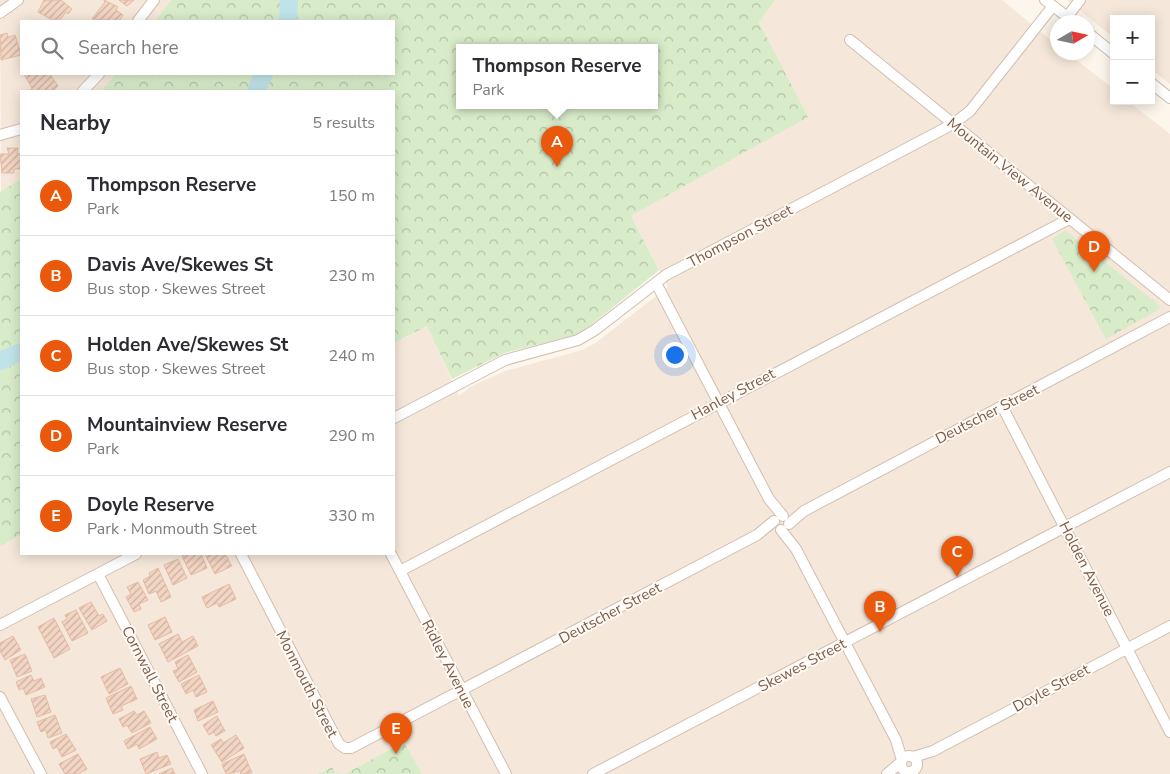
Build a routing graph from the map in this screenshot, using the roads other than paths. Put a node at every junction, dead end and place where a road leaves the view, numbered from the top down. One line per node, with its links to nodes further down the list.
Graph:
1 (18, 0): 5 (street)
2 (154, 0): 8 (street)
3 (1080, 0): 7 (street)
4 (1049, 3): 6 (street); 16 (street, Thompson Street)
5 (0, 13)
6 (1065, 15)
7 (1073, 15)
8 (139, 20)
9 (1095, 39): 11 (street)
10 (850, 40): 16 (street, Mountain View Avenue)
11 (1110, 51)
12 (98, 75): 14 (street)
13 (1155, 87): 15 (street)
14 (85, 90)
15 (1170, 98)
16 (953, 124): 19 (street, Mountain View Avenue); 20 (street, Thompson Street)
17 (20, 129): 18 (street)
18 (0, 135)
19 (1069, 219): 21 (street, Mountain View Avenue); 23 (street, Hanley Street)
20 (656, 283): 23 (street); 25 (street, Thompson Street)
21 (1170, 300)
22 (1170, 317): 24 (street, Deutscher Street)
23 (718, 402): 27 (street); 32 (street, Hanley Street)
24 (1002, 406): 27 (street, Deutscher Street); 28 (street, Holden Avenue)
25 (395, 417)
26 (1170, 472): 28 (street, Skewes Street)
27 (782, 523): 36 (street); 38 (street, Deutscher Street)
28 (1066, 528): 36 (street, Skewes Street); 37 (street, Holden Avenue)
29 (134, 555): 33 (street)
30 (241, 555): 38 (street, Monmouth Street)
31 (391, 555): 32 (street, Ridley Avenue)
32 (400, 571): 38 (street, Ridley Avenue)
33 (98, 574): 34 (street); 43 (street, Cornwall Street)
34 (0, 625)
35 (1170, 626): 37 (street, Doyle Street)
36 (844, 642): 41 (street); 45 (street, Skewes Street)
37 (1127, 648): 40 (street, Holden Avenue); 41 (street, Doyle Street)
38 (462, 691): 44 (street, Ridley Avenue)
39 (0, 697): 42 (street)
40 (1170, 732)
41 (909, 767): 46 (street, Doyle Street)
42 (41, 774)
43 (202, 774)
44 (506, 774)
45 (593, 774)
46 (887, 774)

